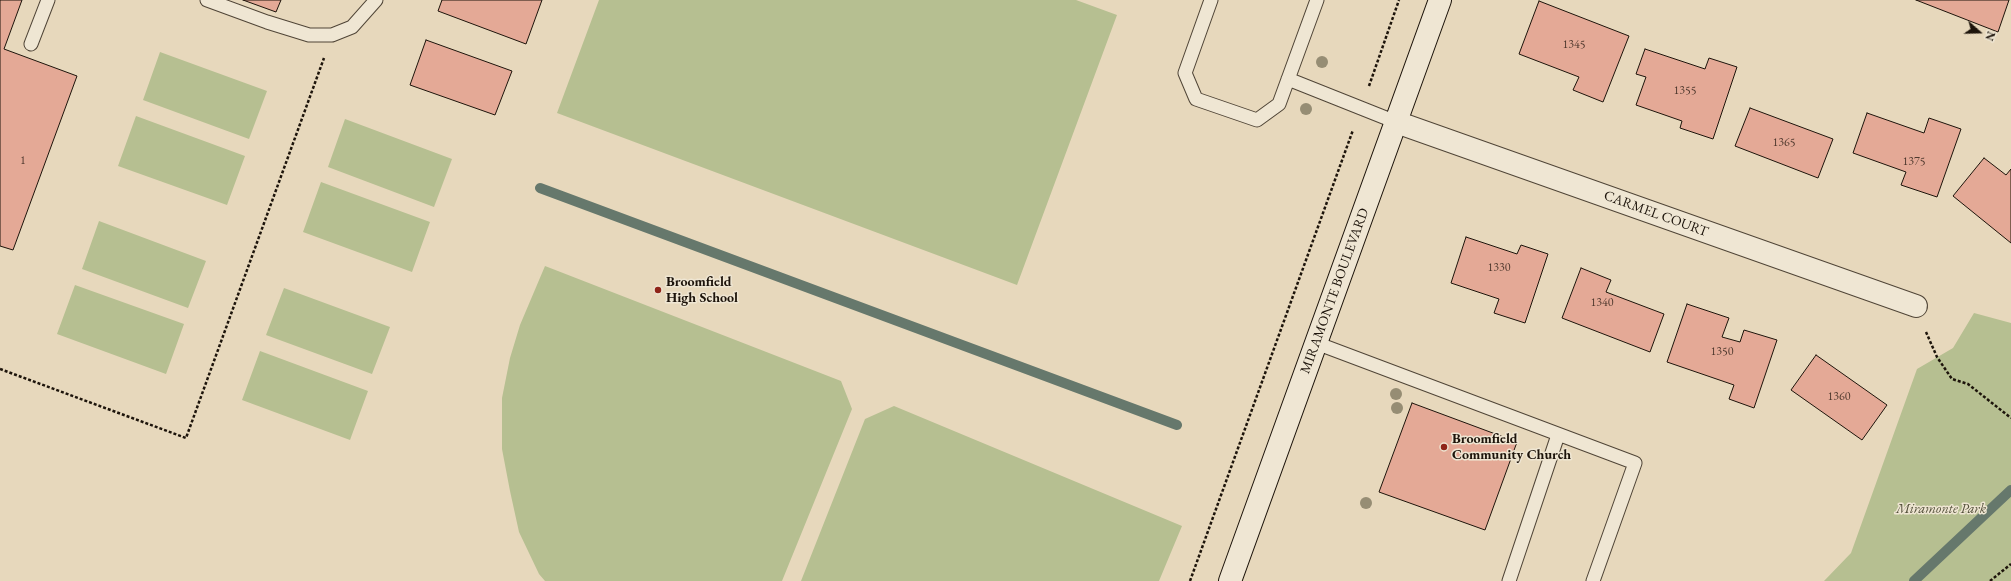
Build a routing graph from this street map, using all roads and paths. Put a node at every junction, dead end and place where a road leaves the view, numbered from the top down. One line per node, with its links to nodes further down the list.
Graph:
1 (48, 0): 9 (lane)
2 (206, 0): 8 (lane)
3 (376, 0): 8 (lane)
4 (1211, 0): 10 (lane)
5 (1316, 0): 10 (lane)
6 (1399, 0): 11 (path)
7 (1440, 0): 12 (street, MIRAMONTE BOULEVARD)
8 (332, 35): 15 (path)
9 (31, 44)
10 (1288, 79): 11 (lane)
11 (1361, 108): 12 (lane); 19 (path)
12 (1396, 122): 13 (street, CARMEL COURT); 14 (street, MIRAMONTE BOULEVARD)
13 (1916, 306): 16 (path)
14 (1316, 343): 17 (lane); 20 (street, MIRAMONTE BOULEVARD)
15 (0, 369)
16 (2011, 418)
17 (1558, 435): 21 (lane); 22 (lane)
18 (2011, 564): 23 (path)
19 (1190, 581)
20 (1230, 581)
21 (1509, 581)
22 (1593, 581)
23 (1990, 581)

